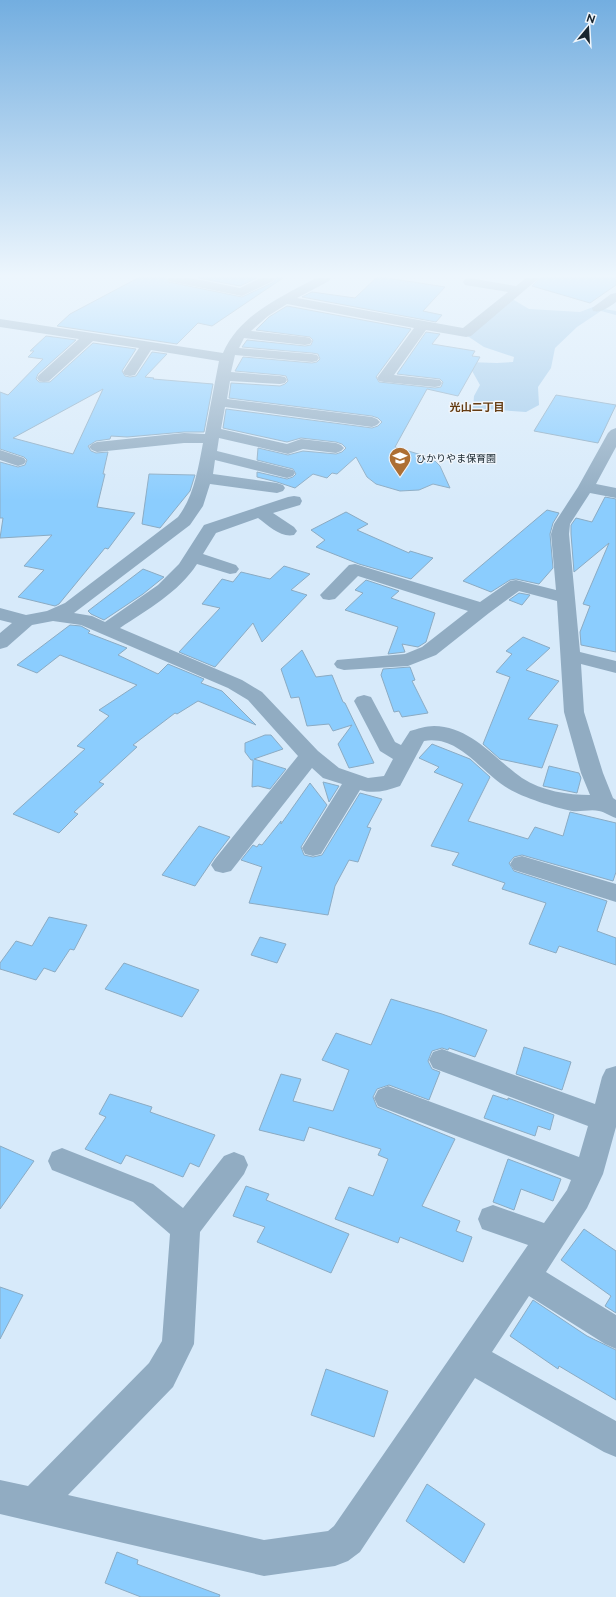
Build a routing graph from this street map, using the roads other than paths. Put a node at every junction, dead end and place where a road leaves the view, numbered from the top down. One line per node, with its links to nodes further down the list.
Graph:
1 (73, 353): 9 (street)
2 (143, 353): 7 (street)
3 (214, 353): 5 (street)
4 (403, 353): 11 (street)
5 (229, 354): 6 (street); 8 (street)
6 (312, 358)
7 (130, 372)
8 (224, 376): 10 (street); 12 (street)
9 (44, 378)
10 (280, 380)
11 (435, 383)
12 (219, 402): 13 (street); 15 (street)
13 (372, 422)
14 (616, 433): 22 (street)
15 (211, 442): 16 (street); 17 (street); 20 (street); 21 (street)
16 (97, 447)
17 (336, 448)
18 (0, 455): 19 (street)
19 (18, 461)
20 (287, 473)
21 (204, 478): 23 (street); 34 (street)
22 (586, 487): 24 (street); 31 (street)
23 (277, 488)
24 (616, 493)
25 (294, 501): 26 (street)
26 (260, 512): 27 (street); 28 (street)
27 (288, 531)
28 (193, 557): 29 (street); 36 (street)
29 (230, 569)
30 (328, 595): 32 (street)
31 (566, 598): 32 (street); 38 (street)
32 (482, 609): 39 (street)
33 (0, 614): 35 (street)
34 (53, 615): 35 (street); 36 (street)
35 (26, 621): 37 (street)
36 (107, 629): 42 (street)
37 (0, 643)
38 (571, 656): 40 (street); 45 (street)
39 (344, 664)
40 (616, 667)
41 (364, 701): 43 (street)
42 (310, 756): 44 (street); 48 (street)
43 (405, 757): 44 (street); 45 (street)
44 (355, 781): 46 (street)
45 (610, 806)
46 (313, 848)
47 (522, 864): 49 (street)
48 (223, 865)
49 (616, 894)
50 (442, 1060): 53 (street)
51 (616, 1077): 53 (street)
52 (388, 1098): 56 (street)
53 (605, 1120): 56 (street)
54 (62, 1161): 58 (street)
55 (234, 1165): 58 (street)
56 (589, 1174): 59 (street)
57 (494, 1219): 59 (street)
58 (185, 1228): 65 (street)
59 (550, 1239): 60 (street)
60 (525, 1276): 61 (street); 62 (street)
61 (616, 1333)
62 (470, 1358): 63 (street); 65 (street)
63 (616, 1440)
64 (0, 1497): 65 (street)
65 (34, 1505)

